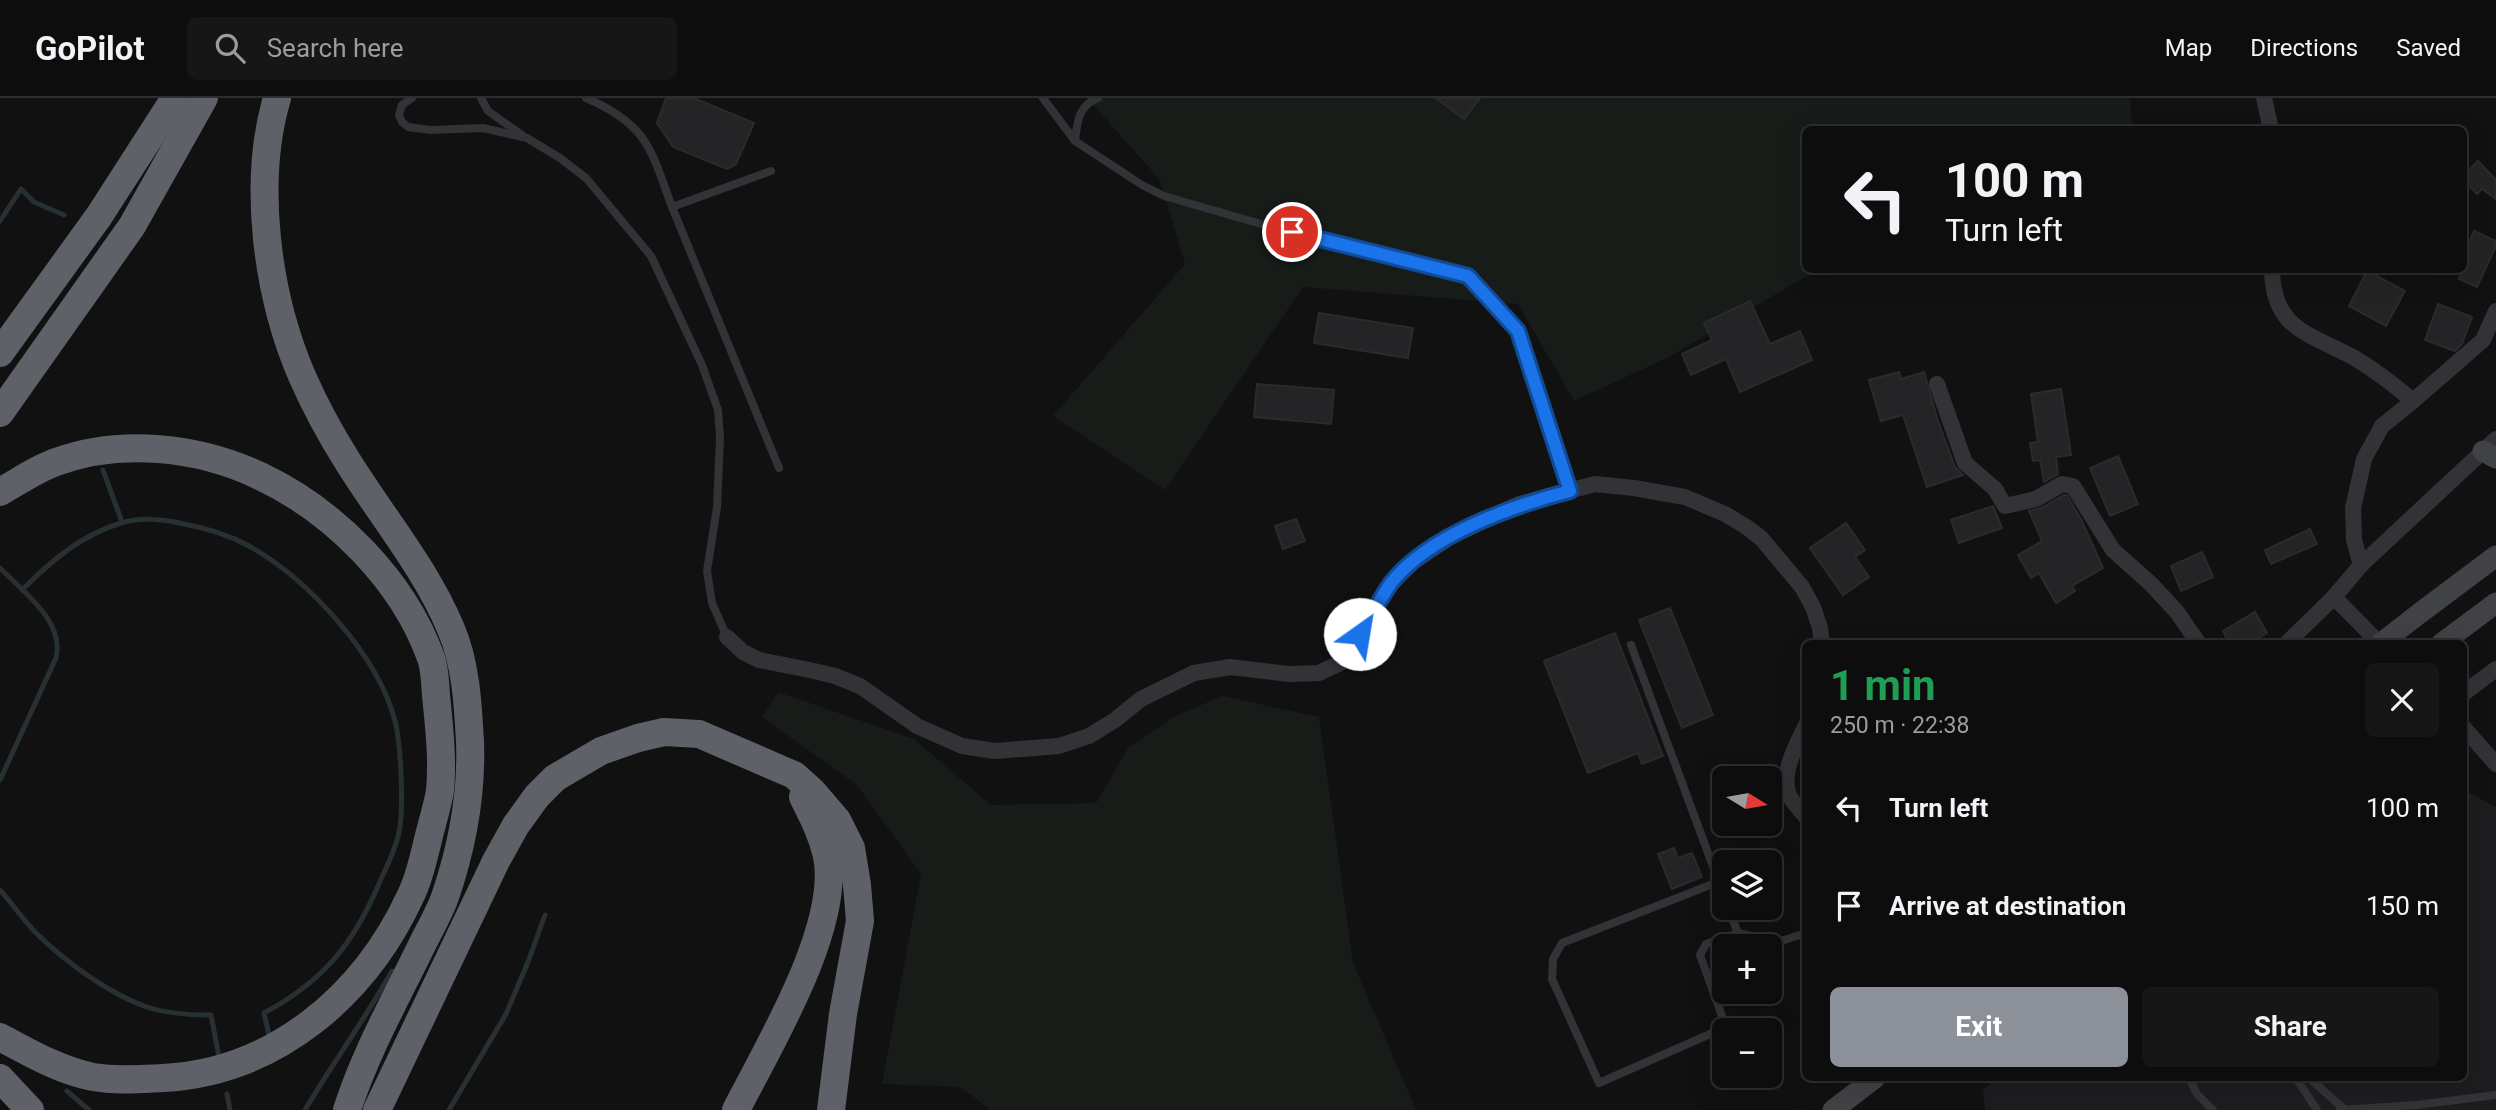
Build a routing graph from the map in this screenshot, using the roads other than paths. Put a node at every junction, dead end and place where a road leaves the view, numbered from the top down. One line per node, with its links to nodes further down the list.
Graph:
1 (175, 98): 17 (highway)
2 (204, 98): 20 (highway)
3 (277, 98): 59 (highway)
4 (412, 98): 11 (lane)
5 (481, 98): 11 (lane)
6 (586, 98): 14 (lane)
7 (1043, 98): 12 (lane)
8 (1098, 98): 12 (lane)
9 (2264, 98): 10 (street)
10 (2270, 126)
11 (527, 138): 29 (lane)
12 (1075, 141): 23 (lane)
13 (772, 171): 14 (lane)
14 (672, 207): 22 (lane)
15 (2272, 273): 19 (street)
16 (2496, 311): 19 (street)
17 (0, 354)
18 (1937, 384): 31 (street)
19 (2413, 401): 26 (street)
20 (0, 413)
21 (2492, 449): 26 (street)
22 (779, 468)
23 (1570, 491): 29 (street); 30 (street)
24 (0, 492): 49 (highway)
25 (2496, 556): 34 (main road, bridge)
26 (2361, 565): 27 (street)
27 (2334, 597): 32 (street); 33 (street)
28 (2496, 603): 35 (main road)
29 (727, 637)
30 (1821, 640)
31 (2196, 640)
32 (2290, 640)
33 (2376, 640)
34 (2385, 640)
35 (2448, 640)
36 (1631, 645): 44 (lane)
37 (2494, 669): 38 (street)
38 (2467, 691)
39 (2467, 731): 41 (street)
40 (1802, 733): 43 (street)
41 (2496, 764)
42 (794, 775): 60 (highway); 61 (highway); 62 (highway)
43 (1802, 812)
44 (1712, 865)
45 (1712, 883): 47 (lane)
46 (1733, 920): 47 (lane)
47 (1738, 933): 48 (lane)
48 (1802, 934)
49 (0, 1037)
50 (0, 1078): 58 (highway)
51 (1870, 1081): 63 (main road)
52 (2190, 1081): 64 (lane)
53 (2298, 1081): 65 (lane)
54 (2312, 1081): 57 (lane)
55 (2496, 1095): 56 (lane)
56 (2415, 1107): 57 (lane)
57 (2342, 1109)
58 (30, 1110)
59 (347, 1110)
60 (377, 1110)
61 (736, 1110)
62 (831, 1110)
63 (1833, 1110)
64 (2213, 1110)
65 (2317, 1110)

